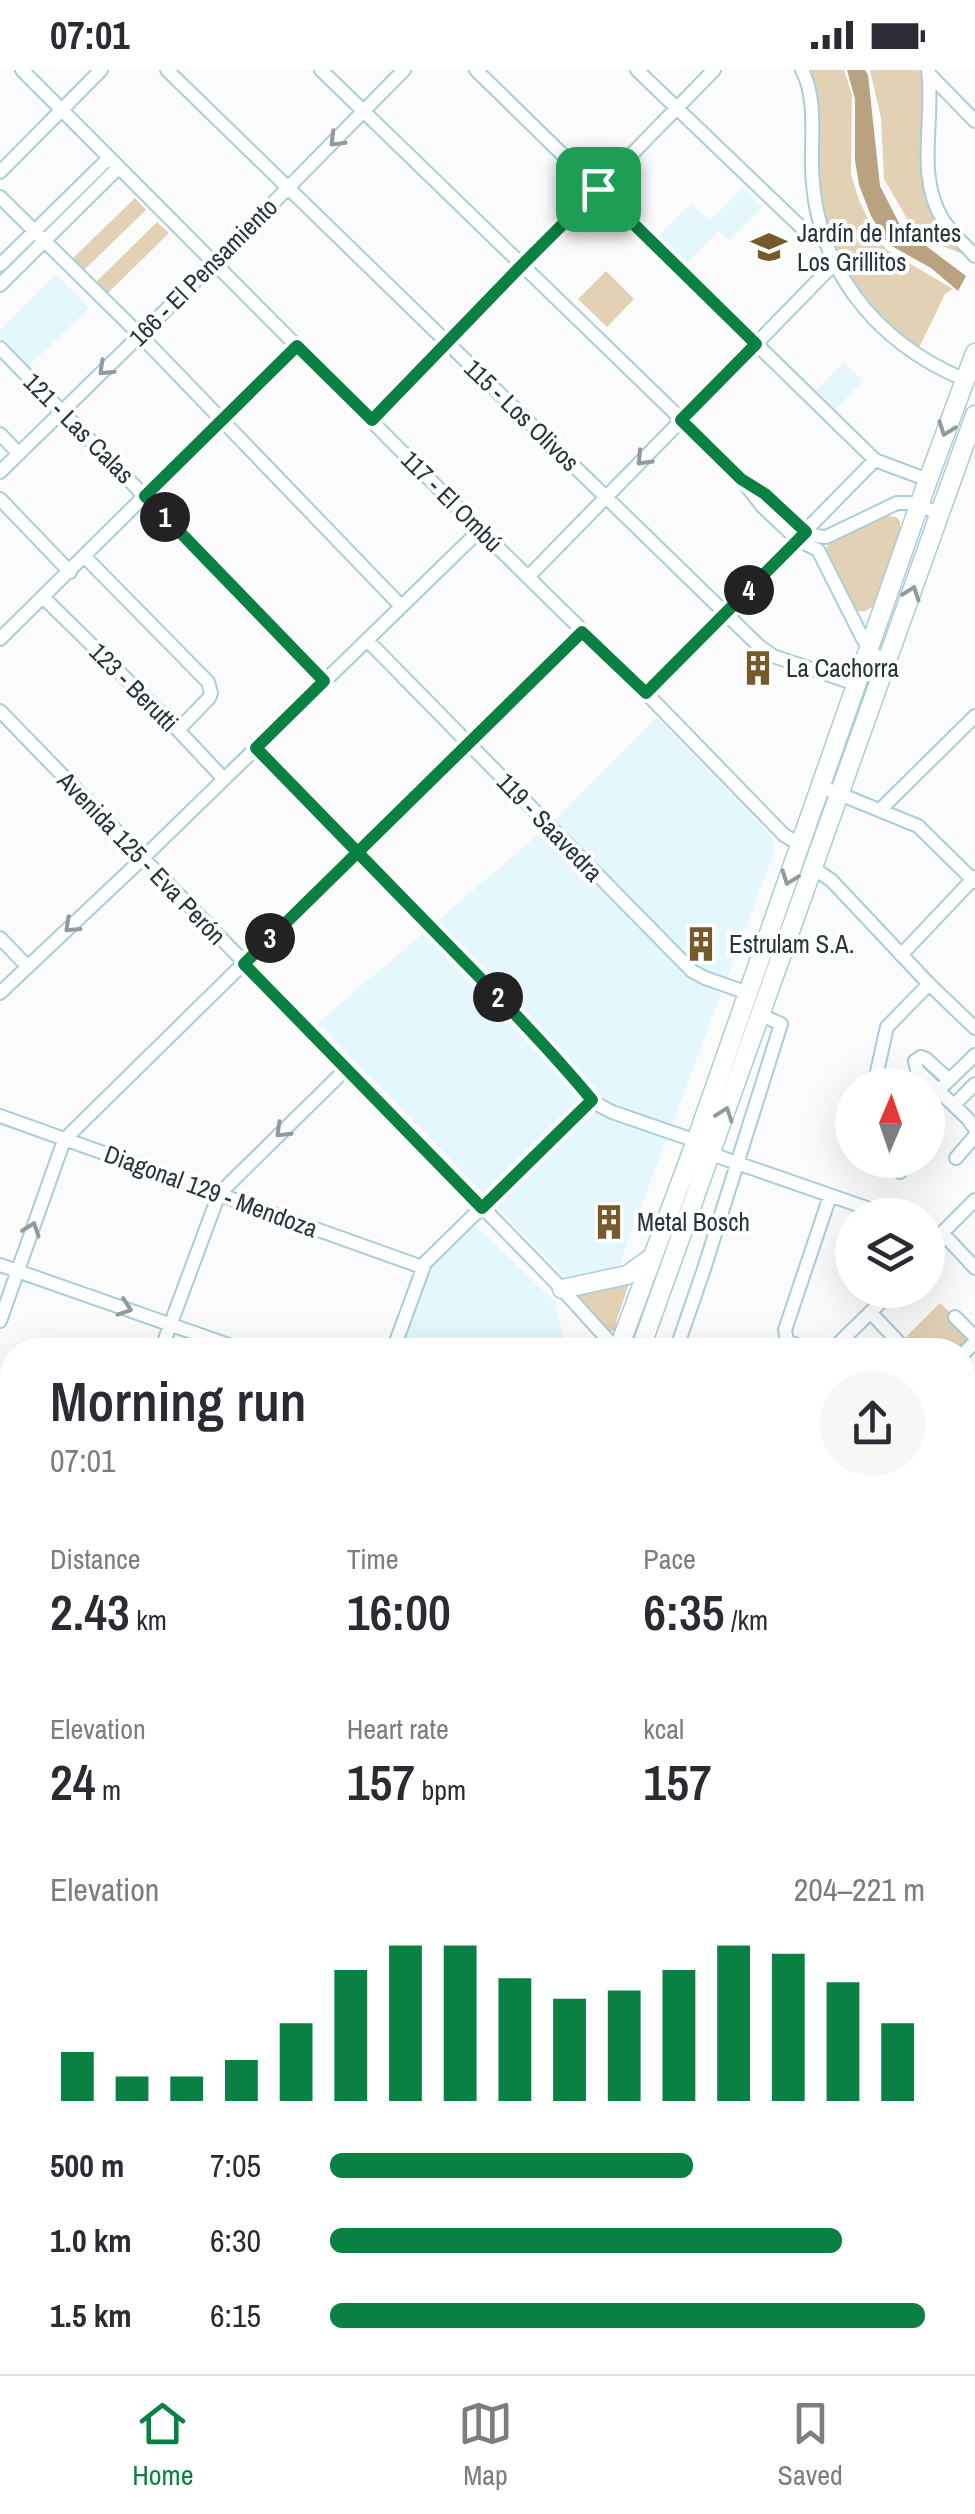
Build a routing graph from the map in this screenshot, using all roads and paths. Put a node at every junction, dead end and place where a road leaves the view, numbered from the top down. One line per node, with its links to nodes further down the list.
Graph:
1 (22, 70): 11 (street, 117 - El Ombú)
2 (100, 70): 11 (street)
3 (167, 70): 17 (street, 115 - Los Olivos)
4 (321, 70): 13 (street)
5 (404, 70): 13 (street, 166 - El Pensamiento)
6 (476, 70): 18 (street)
7 (637, 70): 12 (street)
8 (714, 70): 12 (street)
9 (802, 70): 21 (street)
10 (927, 71): 14 (street); 23 (street)
11 (61, 108): 15 (street, 117 - El Ombú); 16 (street)
12 (676, 109): 18 (street); 21 (street)
13 (364, 112): 17 (street, 166 - El Pensamiento, one-way to 17); 27 (street)
14 (975, 121)
15 (114, 163): 20 (street); 22 (street); 24 (street, 117 - El Ombú)
16 (0, 172)
17 (288, 188): 24 (street, 166 - El Pensamiento); 30 (street, 115 - Los Olivos)
18 (598, 189): 27 (street); 31 (street)
19 (0, 196): 20 (street)
20 (35, 230): 22 (street); 26 (street)
21 (823, 235): 25 (street)
22 (46, 241): 28 (street); 29 (street)
23 (975, 256)
24 (215, 262): 29 (street, 166 - El Pensamiento); 32 (street, 117 - El Ombú)
25 (834, 264): 31 (street); 35 (street)
26 (0, 265)
27 (521, 266): 30 (street); 39 (street)
28 (0, 285)
29 (140, 335): 36 (street, 166 - El Pensamiento, one-way to 36); 40 (street)
30 (447, 342): 38 (street); 47 (street, 115 - Los Olivos)
31 (756, 344): 39 (street); 43 (street)
32 (297, 346): 38 (street, 117 - El Ombú); 40 (street)
33 (0, 348): 36 (street, 121 - Las Calas)
34 (975, 353): 35 (main road)
35 (963, 379): 45 (main road, one-way to 45)
36 (62, 411): 42 (street, 166 - El Pensamiento); 46 (street, 121 - Las Calas)
37 (975, 415): 50 (main road)
38 (372, 420): 51 (street, 117 - El Ombú)
39 (681, 420): 47 (street, one-way to 47); 52 (street)
40 (220, 422): 46 (street); 57 (street)
41 (0, 434): 42 (street)
42 (19, 454): 44 (street, 166 - El Pensamiento)
43 (876, 460): 45 (street); 52 (street)
44 (0, 472)
45 (928, 480): 49 (main road)
46 (145, 496): 53 (street); 64 (street, 121 - Las Calas)
47 (606, 498): 55 (street); 58 (street, 115 - Los Olivos)
48 (0, 499): 54 (street)
49 (919, 505): 50 (street); 52 (street); 62 (main road)
50 (940, 513): 63 (main road, one-way to 50)
51 (480, 530): 55 (street, 117 - El Ombú); 57 (street)
52 (802, 536): 58 (street); 62 (street)
53 (84, 556): 54 (street); 69 (street)
54 (70, 572): 56 (street)
55 (528, 578): 59 (street, 117 - El Ombú)
56 (43, 597): 60 (street); 69 (street, 123 - Berutti)
57 (401, 606): 61 (street)
58 (727, 613): 65 (street, 115 - Los Olivos); 66 (street)
59 (582, 632): 66 (street, 117 - El Ombú); 70 (street)
60 (0, 639)
61 (367, 640): 64 (street); 70 (street, 119 - Saavedra)
62 (869, 648): 63 (street); 65 (main road)
63 (888, 661): 74 (main road)
64 (324, 681): 71 (street)
65 (856, 684): 73 (main road)
66 (646, 693): 76 (street, 117 - El Ombú)
67 (0, 711): 78 (street, Avenida 125 - Eva Perón)
68 (975, 716): 75 (street)
69 (178, 730): 72 (street, 123 - Berutti)
70 (469, 744): 77 (street); 86 (street, 119 - Saavedra)
71 (256, 748): 72 (street); 77 (street)
72 (223, 778): 78 (street)
73 (820, 786): 74 (street); 76 (main road)
74 (840, 792): 75 (street); 79 (main road)
75 (881, 809): 80 (street)
76 (800, 845): 86 (main road, one-way to 86)
77 (358, 853): 83 (street); 94 (street)
78 (142, 859): 83 (street, Avenida 125 - Eva Perón); 84 (street, one-way to 84)
79 (813, 868): 82 (street); 88 (main road)
80 (974, 879): 82 (street)
81 (0, 938): 84 (street)
82 (901, 955): 85 (street)
83 (244, 964): 91 (street, Avenida 125 - Eva Perón); 98 (street)
84 (28, 966): 87 (street)
85 (929, 984): 89 (street); 92 (street)
86 (748, 993): 99 (main road)
87 (0, 994)
88 (761, 1015): 99 (main road, one-way to 88); 101 (street)
89 (975, 1028)
90 (975, 1055): 95 (street)
91 (347, 1068): 102 (street, one-way to 102); 106 (street, Avenida 125 - Eva Perón)
92 (878, 1068)
93 (975, 1084): 95 (street)
94 (592, 1100): 99 (street); 106 (street)
95 (954, 1105): 97 (street)
96 (0, 1116): 98 (street, Diagonal 129 - Mendoza)
97 (975, 1132): 100 (street)
98 (66, 1140): 102 (street, Diagonal 129 - Mendoza); 113 (street, one-way to 98)
99 (703, 1148): 101 (street); 109 (main road); 125 (main road)
100 (956, 1158)
101 (737, 1164): 103 (street); 126 (street)
102 (218, 1194): 111 (street, Diagonal 129 - Mendoza); 119 (street)
103 (830, 1196): 104 (street); 127 (street)
104 (836, 1198)
105 (975, 1200): 107 (street)
106 (482, 1208): 111 (street); 114 (street, Avenida 125 - Eva Perón)
107 (945, 1230)
108 (945, 1239): 112 (street)
109 (652, 1258): 114 (main road); 124 (main road)
110 (0, 1265): 113 (street)
111 (422, 1268): 122 (street)
112 (975, 1268)
113 (18, 1270): 118 (street); 119 (street, one-way to 119)
114 (562, 1289): 123 (street, Avenida 125 - Eva Perón)
115 (876, 1308): 116 (street)
116 (871, 1313): 128 (street); 129 (street)
117 (955, 1317): 130 (street)
118 (0, 1321)
119 (170, 1324): 120 (street); 121 (street)
120 (165, 1338)
121 (209, 1338)
122 (397, 1338)
123 (607, 1338)
124 (622, 1338)
125 (644, 1338)
126 (680, 1338)
127 (786, 1338)
128 (845, 1338)
129 (895, 1338)
130 (974, 1338)

